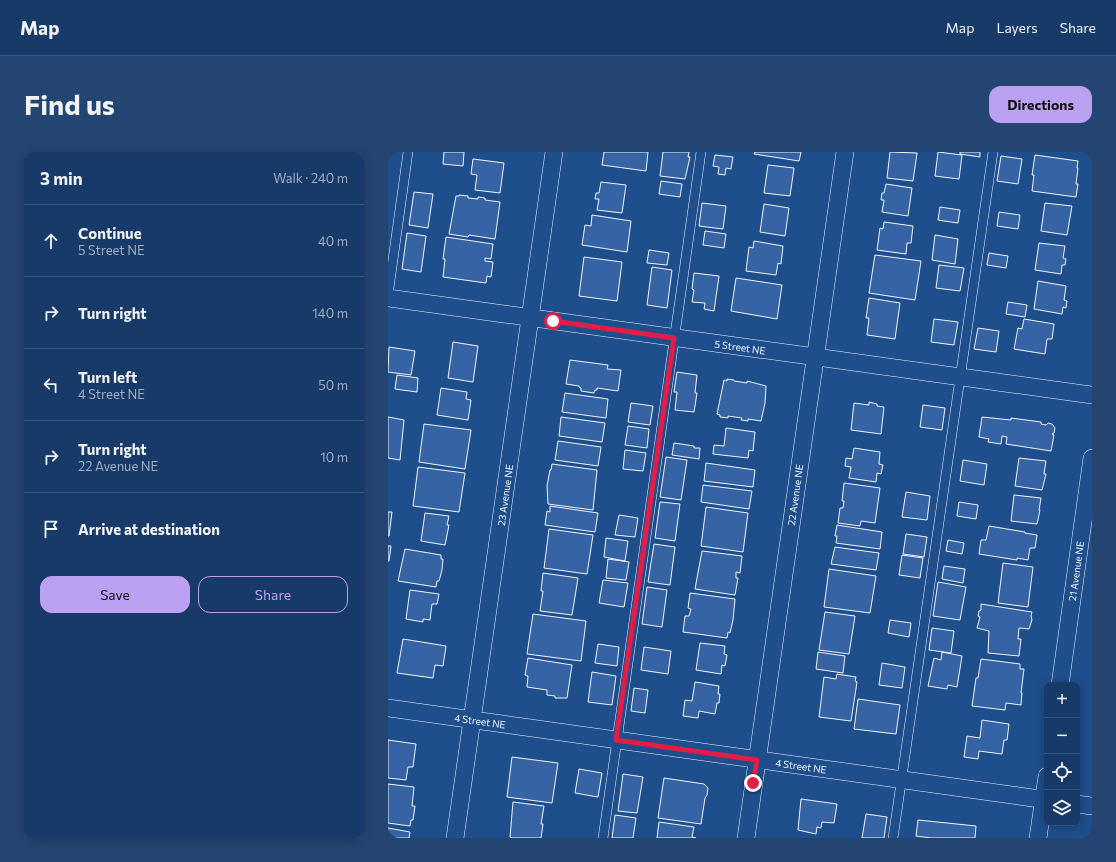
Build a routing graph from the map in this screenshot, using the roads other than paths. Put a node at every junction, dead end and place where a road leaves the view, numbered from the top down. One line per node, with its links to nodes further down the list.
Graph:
1 (408, 152): 6 (lane)
2 (554, 152): 8 (street, 23 Avenue NE)
3 (700, 152): 9 (lane)
4 (845, 152): 10 (street, 22 Avenue NE)
5 (993, 152): 11 (lane)
6 (388, 295)
7 (388, 298): 8 (street, 5 Street NE)
8 (531, 318): 9 (street, 5 Street NE); 16 (street, 23 Avenue NE)
9 (674, 338): 10 (street, 5 Street NE); 17 (lane)
10 (815, 358): 11 (street, 5 Street NE); 18 (street, 22 Avenue NE)
11 (960, 377): 12 (street, 5 Street NE); 19 (lane)
12 (1092, 395)
13 (1092, 458): 14 (street, 21 Avenue NE)
14 (1060, 682)
15 (388, 708): 16 (street, 4 Street NE)
16 (471, 720): 17 (street, 4 Street NE); 24 (street, 23 Avenue NE)
17 (616, 740): 18 (street, 4 Street NE); 25 (lane)
18 (757, 760): 19 (street, 4 Street NE); 26 (street, 22 Avenue NE)
19 (902, 780): 20 (street, 4 Street NE); 27 (lane)
20 (1044, 800)
21 (1080, 804): 23 (street)
22 (1044, 805): 28 (street)
23 (1092, 806)
24 (455, 838)
25 (603, 838)
26 (746, 838)
27 (893, 838)
28 (1038, 838)

